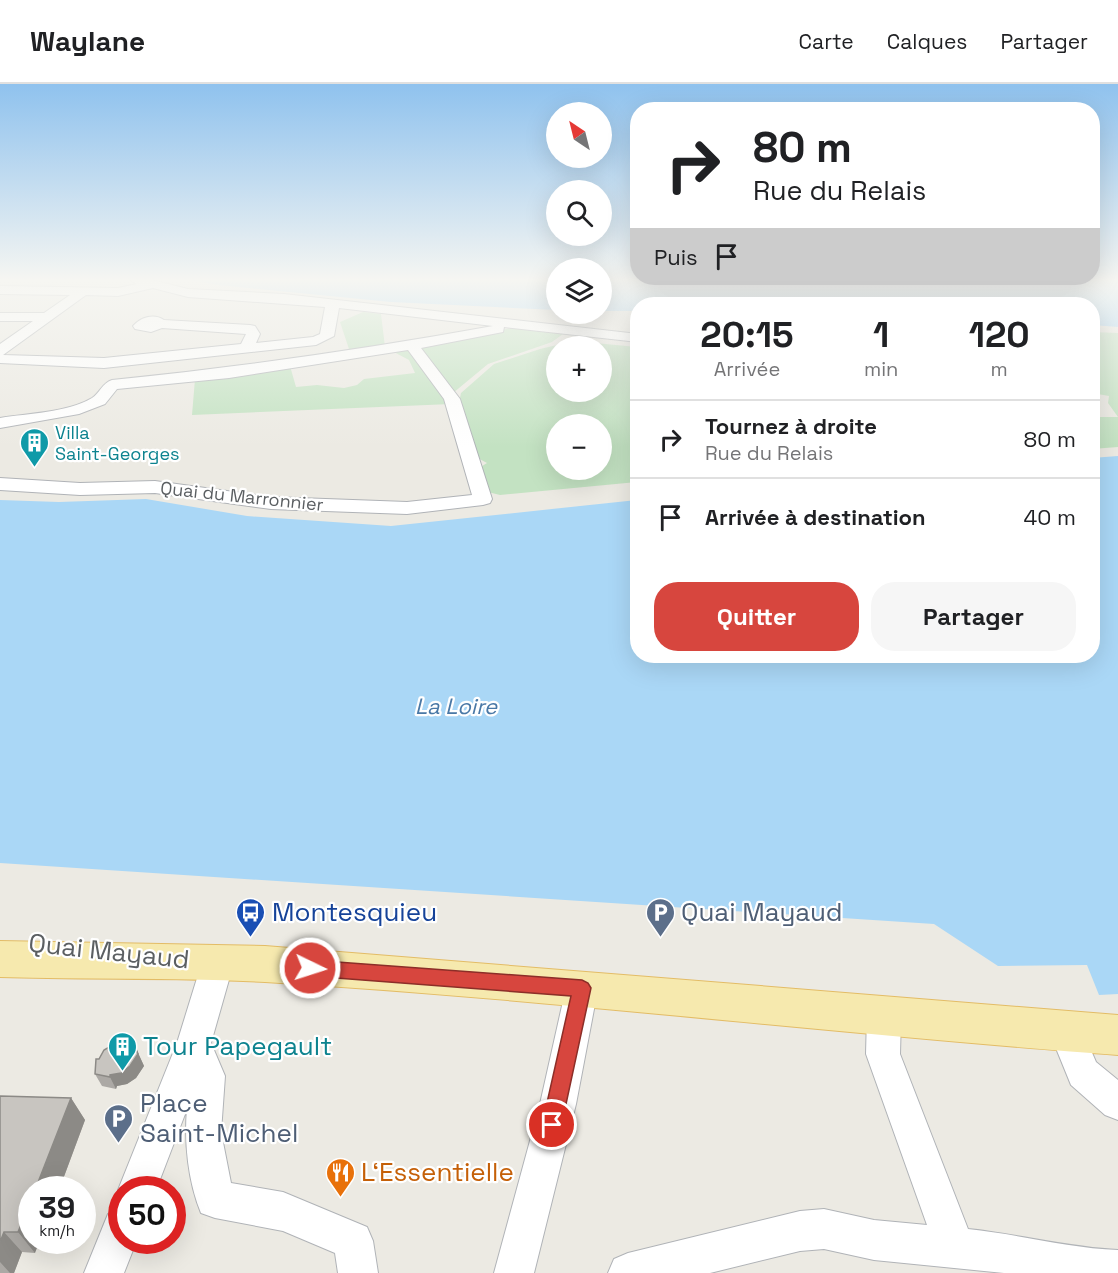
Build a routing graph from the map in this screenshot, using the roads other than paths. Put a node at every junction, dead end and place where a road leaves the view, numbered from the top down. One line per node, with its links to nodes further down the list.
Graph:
1 (22, 335): 7 (street)
2 (252, 335): 6 (street)
3 (327, 335): 6 (street)
4 (461, 335): 5 (street)
5 (412, 345): 10 (street); 12 (street, Quai du Marronnier)
6 (246, 348): 9 (street)
7 (0, 351)
8 (0, 359): 9 (street)
9 (104, 363): 10 (street)
10 (112, 385): 11 (street)
11 (0, 423)
12 (0, 484)
13 (0, 941): 15 (main road, Quai Mayaud)
14 (0, 959): 15 (main road, Quai Mayaud)
15 (218, 962): 16 (main road, Quai Mayaud); 20 (street)
16 (582, 988): 17 (main road, Quai Mayaud); 28 (street)
17 (884, 1016): 18 (main road, Quai Mayaud); 23 (street)
18 (1066, 1031): 19 (main road, Quai Mayaud); 21 (street)
19 (1118, 1035)
20 (194, 1043): 22 (street); 27 (street)
21 (1118, 1103)
22 (142, 1176)
23 (955, 1248): 25 (street); 29 (street)
24 (112, 1254): 26 (street)
25 (1106, 1269)
26 (104, 1273)
27 (358, 1273)
28 (513, 1273)
29 (628, 1273)

